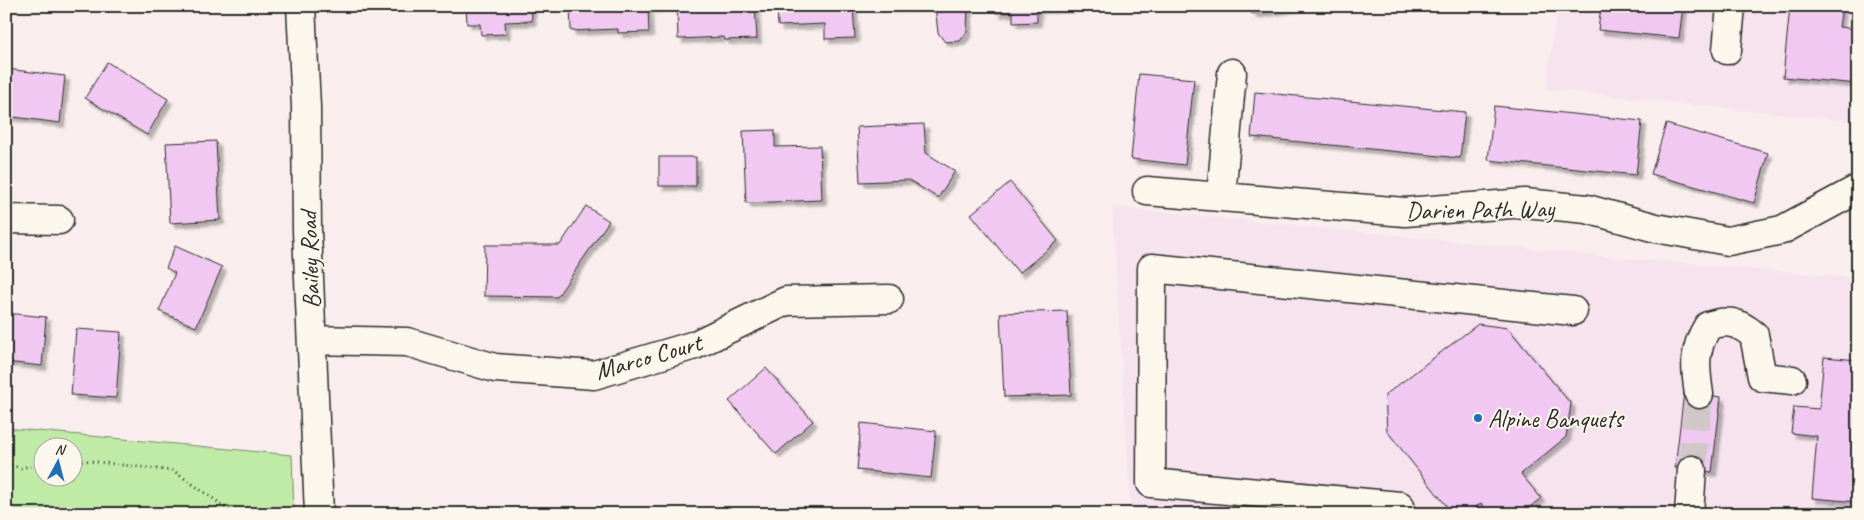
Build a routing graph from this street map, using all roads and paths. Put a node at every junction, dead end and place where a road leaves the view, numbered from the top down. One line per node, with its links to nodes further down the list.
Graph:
1 (300, 6): 12 (street, Bailey Road)
2 (1731, 6): 3 (street)
3 (1727, 50)
4 (1232, 73): 7 (street)
5 (1858, 189): 7 (street, Darien Path Way)
6 (1147, 191): 7 (street, Darien Path Way)
7 (1221, 197)
8 (6, 219): 9 (street)
9 (59, 220)
10 (889, 299): 12 (street, Marco Court)
11 (1573, 311): 19 (street)
12 (312, 340): 21 (street, Bailey Road)
13 (1792, 380): 14 (street)
14 (1698, 394)
15 (82, 460): 20 (path)
16 (6, 464): 17 (path)
17 (32, 465)
18 (1692, 470): 22 (street)
19 (1400, 506)
20 (236, 514)
21 (318, 514)
22 (1689, 514)

